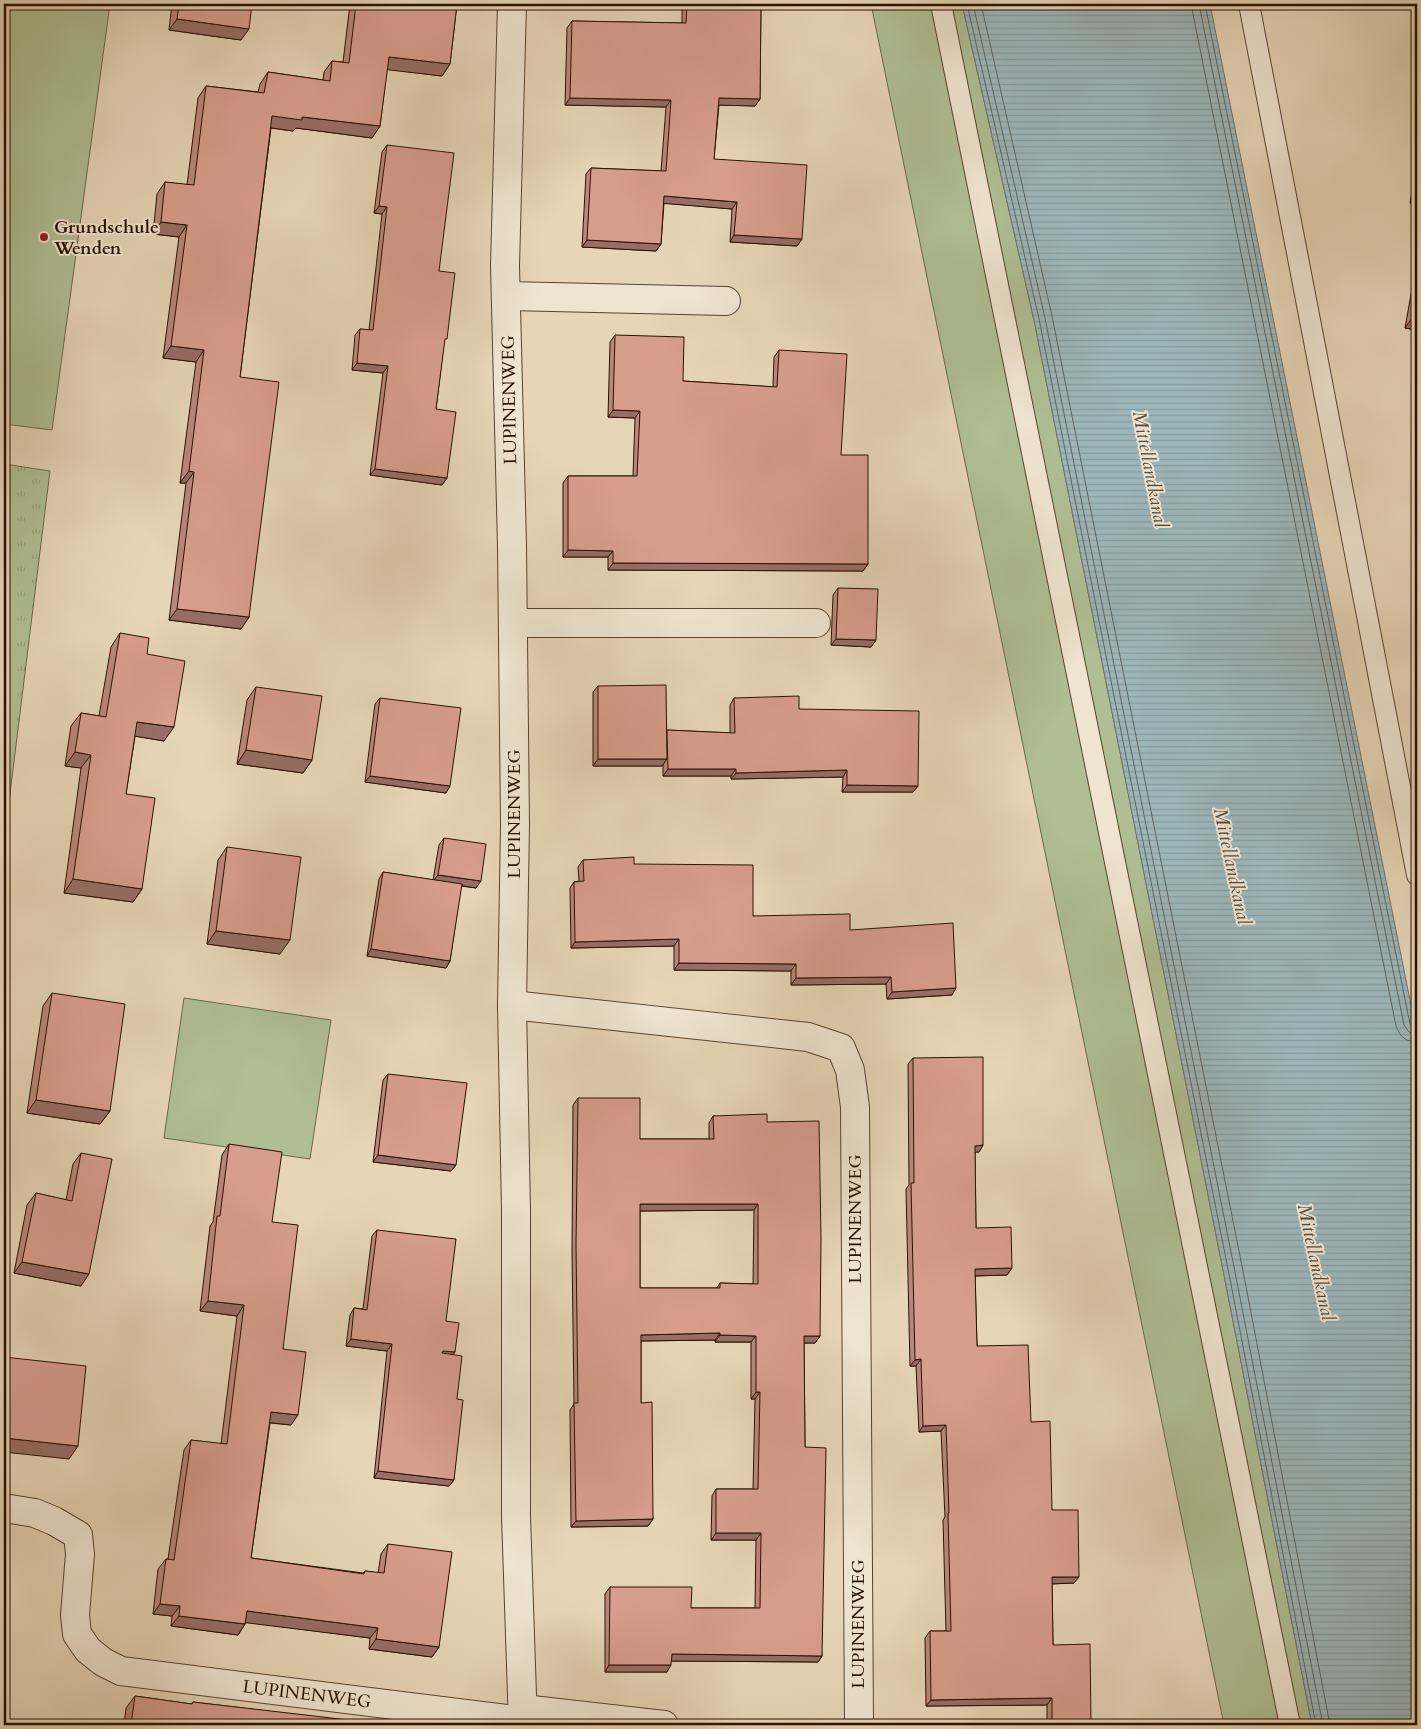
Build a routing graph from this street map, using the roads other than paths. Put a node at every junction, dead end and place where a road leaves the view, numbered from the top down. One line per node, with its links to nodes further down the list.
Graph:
1 (512, 4): 4 (street, LUPINENWEG)
2 (941, 4): 14 (lane)
3 (1249, 4): 8 (lane)
4 (507, 296): 5 (street); 6 (street, LUPINENWEG)
5 (726, 301)
6 (513, 623): 7 (street); 9 (street, LUPINENWEG)
7 (816, 623)
8 (1417, 875)
9 (512, 1005): 11 (street, LUPINENWEG); 13 (street, LUPINENWEG)
10 (4, 1508): 11 (street, LUPINENWEG)
11 (523, 1719): 12 (street, LUPINENWEG)
12 (664, 1725)
13 (859, 1725)
14 (1290, 1725)

